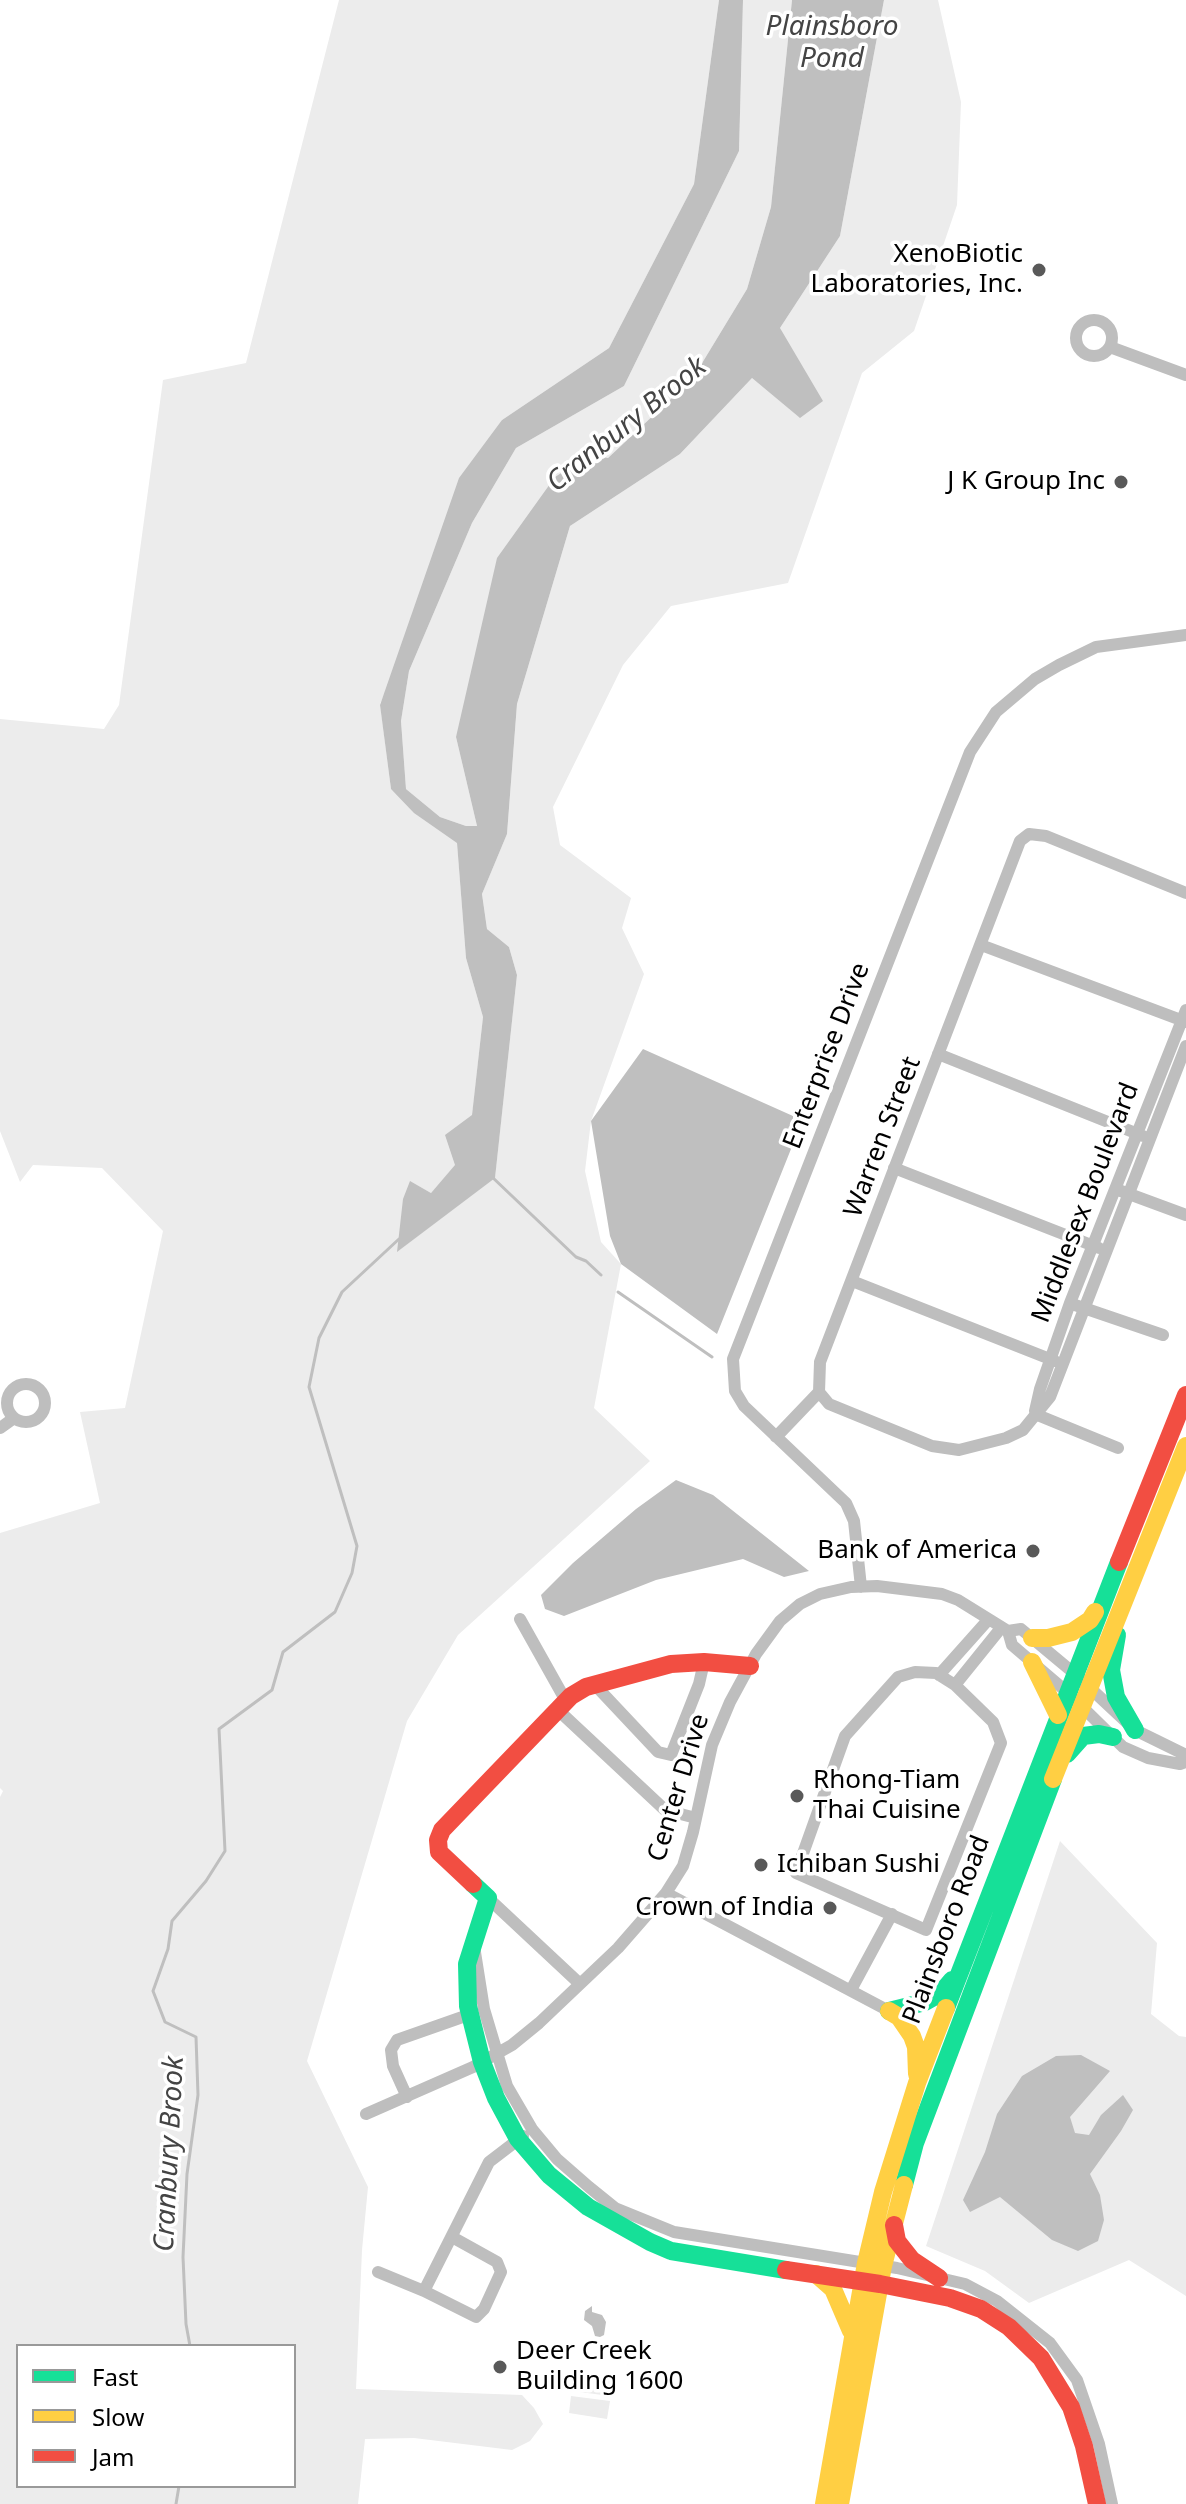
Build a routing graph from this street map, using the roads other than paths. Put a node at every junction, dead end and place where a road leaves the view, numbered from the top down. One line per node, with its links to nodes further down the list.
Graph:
1 (1110, 347): 2 (street)
2 (1186, 375)
3 (1186, 635): 28 (street, Enterprise Drive)
4 (1186, 893): 5 (street, Warren Street)
5 (981, 945): 6 (street); 8 (street, Warren Street)
6 (1185, 1018): 9 (street, Middlesex Boulevard)
7 (1186, 1046): 10 (street, Middlesex Boulevard)
8 (938, 1054): 12 (street); 14 (street, Warren Street)
9 (1159, 1076): 10 (street); 12 (street, Middlesex Boulevard)
10 (1172, 1080): 11 (street); 13 (street, Middlesex Boulevard)
11 (1186, 1086)
12 (1135, 1133): 13 (street); 15 (street, Middlesex Boulevard)
13 (1150, 1139): 16 (street, Middlesex Boulevard)
14 (894, 1168): 18 (street); 19 (street, Warren Street)
15 (1116, 1189): 16 (street); 18 (street, Middlesex Boulevard)
16 (1128, 1194): 17 (street); 18 (street, Middlesex Boulevard)
17 (1186, 1215)
18 (1099, 1248): 20 (street, Middlesex Boulevard)
19 (852, 1281): 22 (street); 23 (street, Warren Street)
20 (1076, 1305): 21 (street); 22 (street, Middlesex Boulevard)
21 (1163, 1335)
22 (1056, 1362): 25 (street, Middlesex Boulevard)
23 (819, 1392): 25 (street); 28 (street)
24 (1186, 1395): 33 (street, Plainsboro Road)
25 (1035, 1414): 30 (street)
26 (14, 1418): 27 (street)
27 (0, 1428)
28 (776, 1437): 31 (street, Enterprise Drive)
29 (1186, 1446): 32 (street, Plainsboro Road)
30 (1118, 1448)
31 (861, 1587): 35 (street, Center Drive); 40 (street, Center Drive)
32 (1127, 1593): 44 (street, Plainsboro Road); 47 (street)
33 (1104, 1596): 37 (street); 44 (street, Plainsboro Road)
34 (520, 1619): 45 (street)
35 (988, 1620): 36 (street, Center Drive); 41 (street)
36 (1004, 1630): 37 (street, Center Drive); 39 (street, Center Drive); 43 (street)
37 (1032, 1638): 44 (street, Center Drive)
38 (704, 1662): 40 (street); 42 (street); 42 (street)
39 (1032, 1662): 44 (street, Center Drive); 46 (street)
40 (750, 1666): 52 (street, Center Drive)
41 (939, 1675): 43 (street); 55 (street)
42 (595, 1685): 45 (street)
43 (955, 1685): 55 (street)
44 (1078, 1689): 46 (street, Plainsboro Road); 47 (street); 48 (street); 51 (street, Plainsboro Road)
45 (562, 1706): 52 (street); 54 (street)
46 (1058, 1715): 57 (street, Plainsboro Road)
47 (1135, 1730): 49 (street)
48 (1113, 1737): 50 (street); 51 (street)
49 (1186, 1755)
50 (1186, 1762)
51 (1057, 1766): 67 (street, Plainsboro Road)
52 (696, 1818): 53 (street, Center Drive)
53 (666, 1893): 58 (street, Center Drive); 59 (street, Center Drive)
54 (488, 1898): 56 (street); 58 (street)
55 (892, 1914): 59 (street)
56 (473, 1943): 61 (street); 62 (street)
57 (963, 1960): 60 (street); 63 (street, Plainsboro Road)
58 (580, 1984): 62 (street, Center Drive)
59 (851, 1990): 60 (street, Center Drive)
60 (889, 2011): 63 (street)
61 (471, 2014): 62 (street); 64 (street)
62 (490, 2058): 64 (street, Center Drive); 66 (street)
63 (917, 2083): 71 (street, Plainsboro Road)
64 (407, 2097): 65 (street, Center Drive)
65 (366, 2114)
66 (525, 2134): 68 (street); 70 (street); 71 (street)
67 (893, 2221): 71 (street, Plainsboro Road); 72 (street)
68 (452, 2237): 73 (street); 73 (street)
69 (378, 2272): 73 (street)
70 (816, 2274): 71 (street); 74 (street)
71 (873, 2274): 72 (street); 74 (street, Plainsboro Road); 76 (street, Plainsboro Road); 77 (street)
72 (939, 2278): 78 (street)
73 (424, 2291)
74 (852, 2336): 75 (street, Plainsboro Road)
75 (824, 2504)
76 (840, 2504)
77 (1097, 2504)
78 (1112, 2504)

